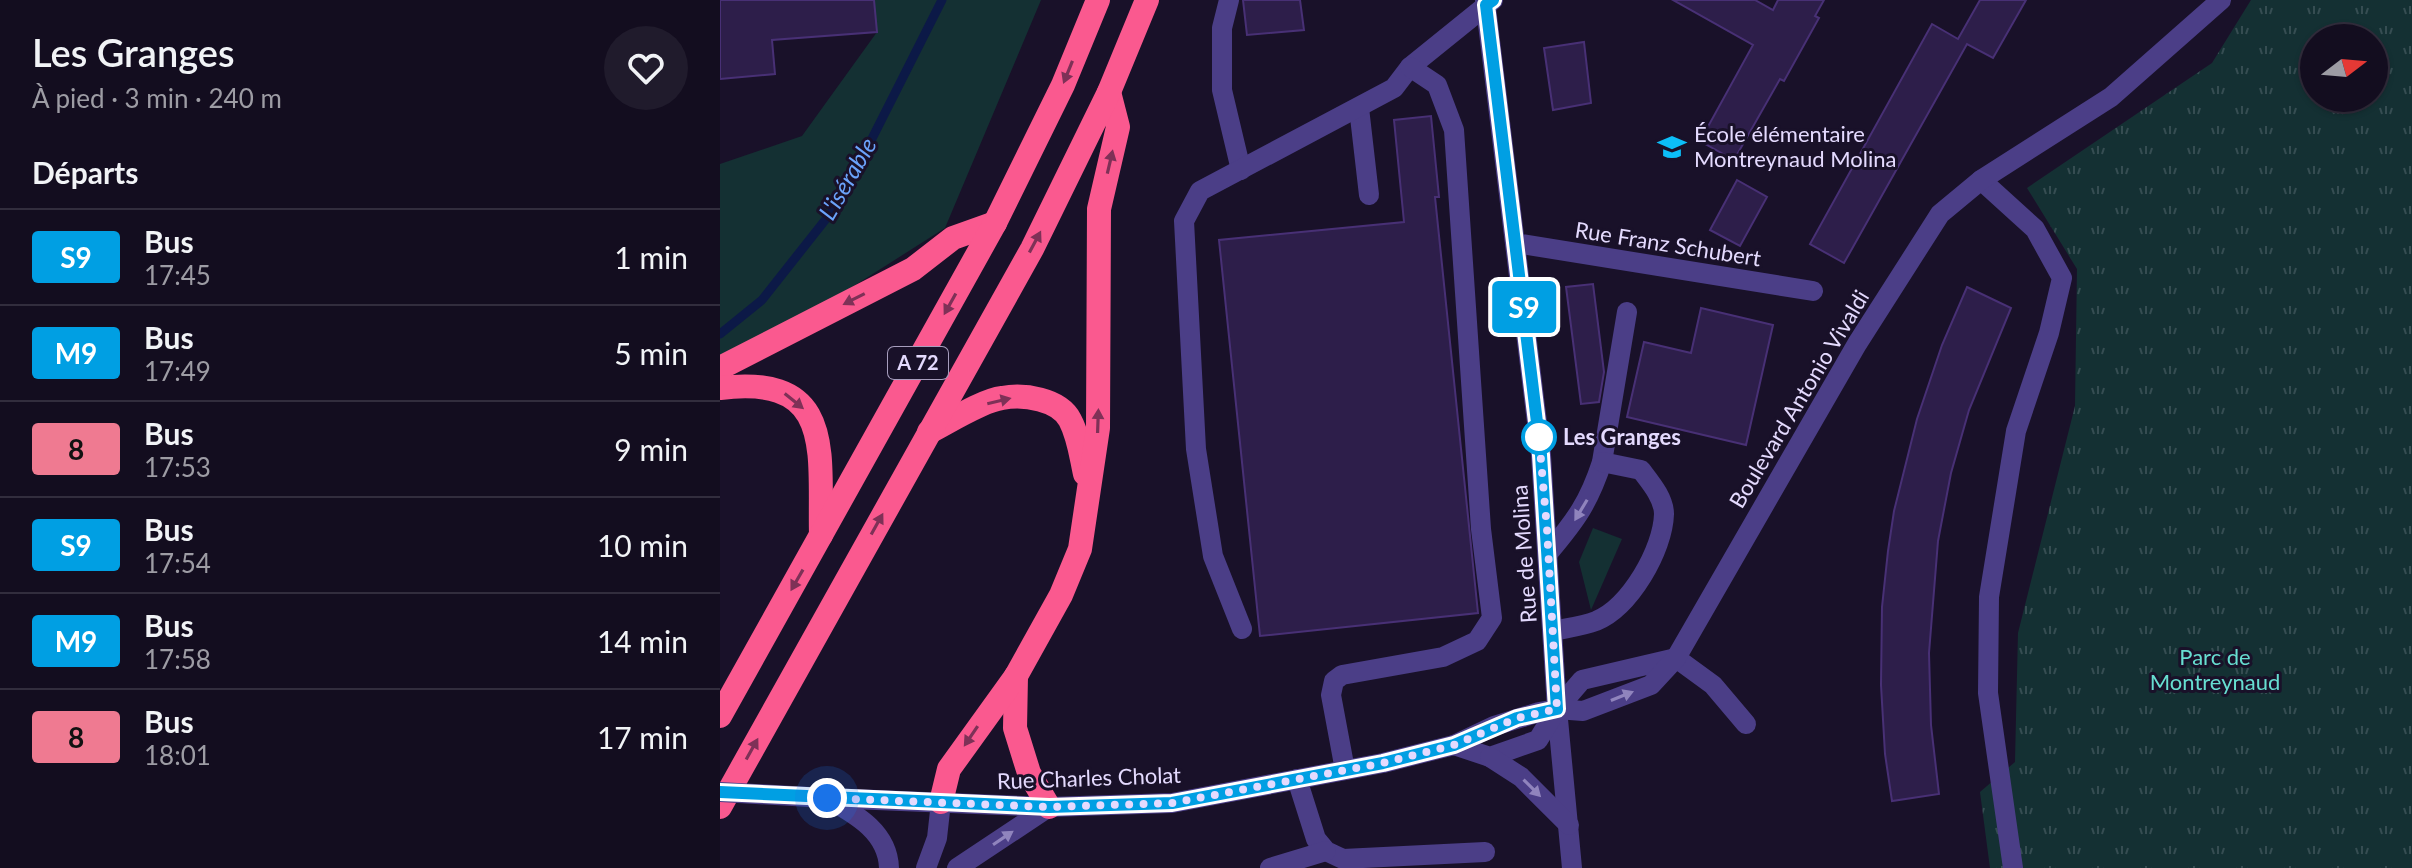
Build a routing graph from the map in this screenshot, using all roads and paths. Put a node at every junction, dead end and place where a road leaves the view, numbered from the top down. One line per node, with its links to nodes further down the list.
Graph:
1 (1098, 0): 12 (highway, A 72, one-way to 12)
2 (1147, 0): 7 (highway, A 72)
3 (1229, 0): 9 (street)
4 (2221, 0): 10 (street, Boulevard Antonio Vivaldi)
5 (1488, 2): 6 (street); 13 (street, Rue de Molina)
6 (1410, 67): 8 (street); 32 (street)
7 (1109, 92): 18 (highway, A 72, one-way to 7); 20 (highway, one-way to 7)
8 (1359, 108): 9 (street); 11 (street)
9 (1241, 170): 23 (street)
10 (1981, 180): 25 (street, Boulevard Antonio Vivaldi); 47 (street)
11 (1369, 195)
12 (995, 223): 16 (highway, one-way to 16); 21 (highway, A 72, one-way to 21)
13 (1515, 243): 14 (street, Rue Franz Schubert); 22 (street, Rue de Molina)
14 (1813, 291)
15 (1627, 312): 19 (street)
16 (720, 368)
17 (720, 388): 21 (highway, one-way to 21)
18 (929, 432): 20 (highway, one-way to 20); 37 (highway, A 72, one-way to 18)
19 (1602, 462): 22 (street, one-way to 22); 24 (street)
20 (1089, 498): 26 (highway)
21 (821, 539): 28 (highway, A 72, one-way to 28)
22 (1549, 552): 24 (street, Rue de Molina)
23 (1242, 629)
24 (1553, 631): 27 (street, Rue de Molina)
25 (1676, 658): 27 (street); 27 (street, Boulevard Antonio Vivaldi, one-way to 25); 29 (street)
26 (1016, 676): 36 (highway, one-way to 36); 38 (highway)
27 (1557, 709): 30 (street, Rue Charles Cholat); 31 (street); 39 (street, Rue de Molina)
28 (720, 716)
29 (1746, 724)
30 (1454, 745): 31 (street); 32 (street, Rue Charles Cholat)
31 (1490, 757): 39 (street, one-way to 39)
32 (1345, 770): 33 (street, Rue Charles Cholat)
33 (1297, 779): 38 (street, Rue Charles Cholat); 40 (street)
34 (720, 792): 35 (street, Rue Charles Cholat, bridge)
35 (827, 798): 36 (street, Rue Charles Cholat); 42 (street)
36 (941, 802): 38 (street, Rue Charles Cholat); 43 (street)
37 (720, 807)
38 (1049, 807): 44 (street, one-way to 38)
39 (1569, 825): 46 (street, Rue de Molina)
40 (1326, 851): 41 (street); 45 (street)
41 (1485, 852)
42 (889, 868)
43 (926, 868)
44 (957, 868)
45 (1270, 868)
46 (1572, 868)
47 (2013, 868)

